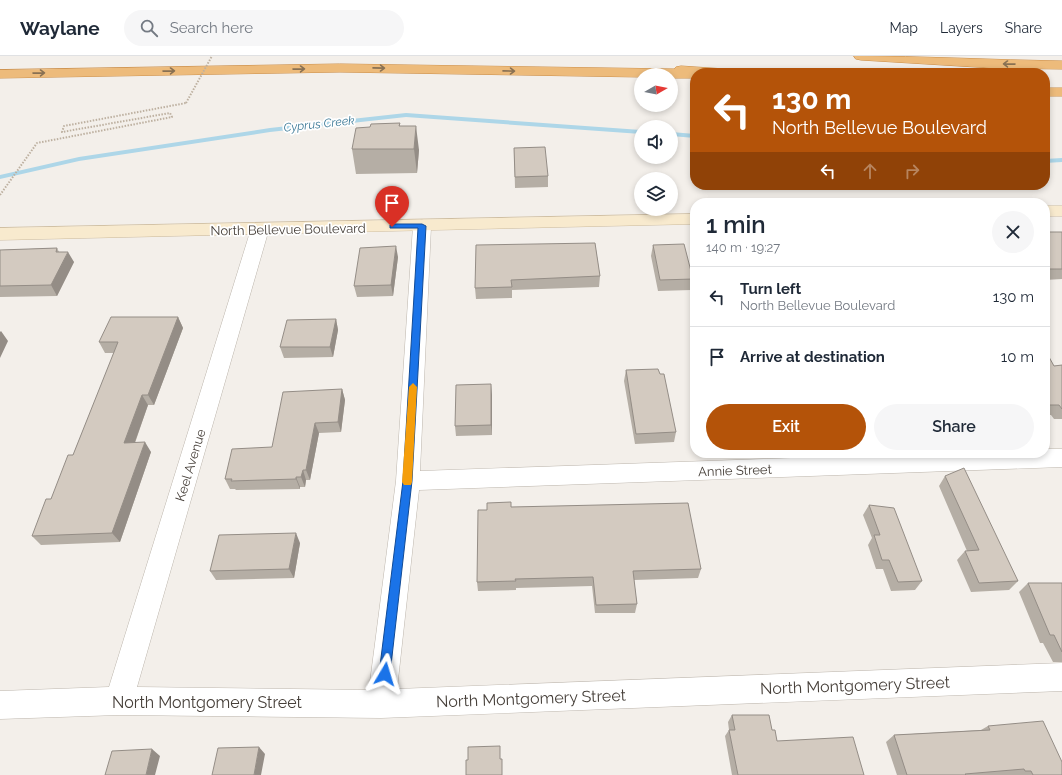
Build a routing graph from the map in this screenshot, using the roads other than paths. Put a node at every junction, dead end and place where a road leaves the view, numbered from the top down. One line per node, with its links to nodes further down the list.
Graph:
1 (420, 56): 5 (highway)
2 (861, 56): 4 (highway, one-way to 2)
3 (544, 58): 6 (highway)
4 (1062, 65)
5 (690, 72)
6 (690, 72)
7 (690, 72): 8 (highway, one-way to 7)
8 (0, 74)
9 (1050, 92): 10 (highway)
10 (1062, 92)
11 (1062, 210): 12 (street)
12 (1050, 211)
13 (690, 219): 14 (street, North Bellevue Boulevard)
14 (422, 226): 15 (street, North Bellevue Boulevard); 18 (street)
15 (260, 229): 16 (street, North Bellevue Boulevard); 20 (street, Keel Avenue)
16 (0, 234)
17 (1062, 458): 18 (street, Annie Street)
18 (408, 481): 21 (street)
19 (1062, 677): 21 (street, North Montgomery Street)
20 (120, 701): 21 (street, North Montgomery Street); 22 (street, North Montgomery Street)
21 (381, 704)
22 (0, 705)

